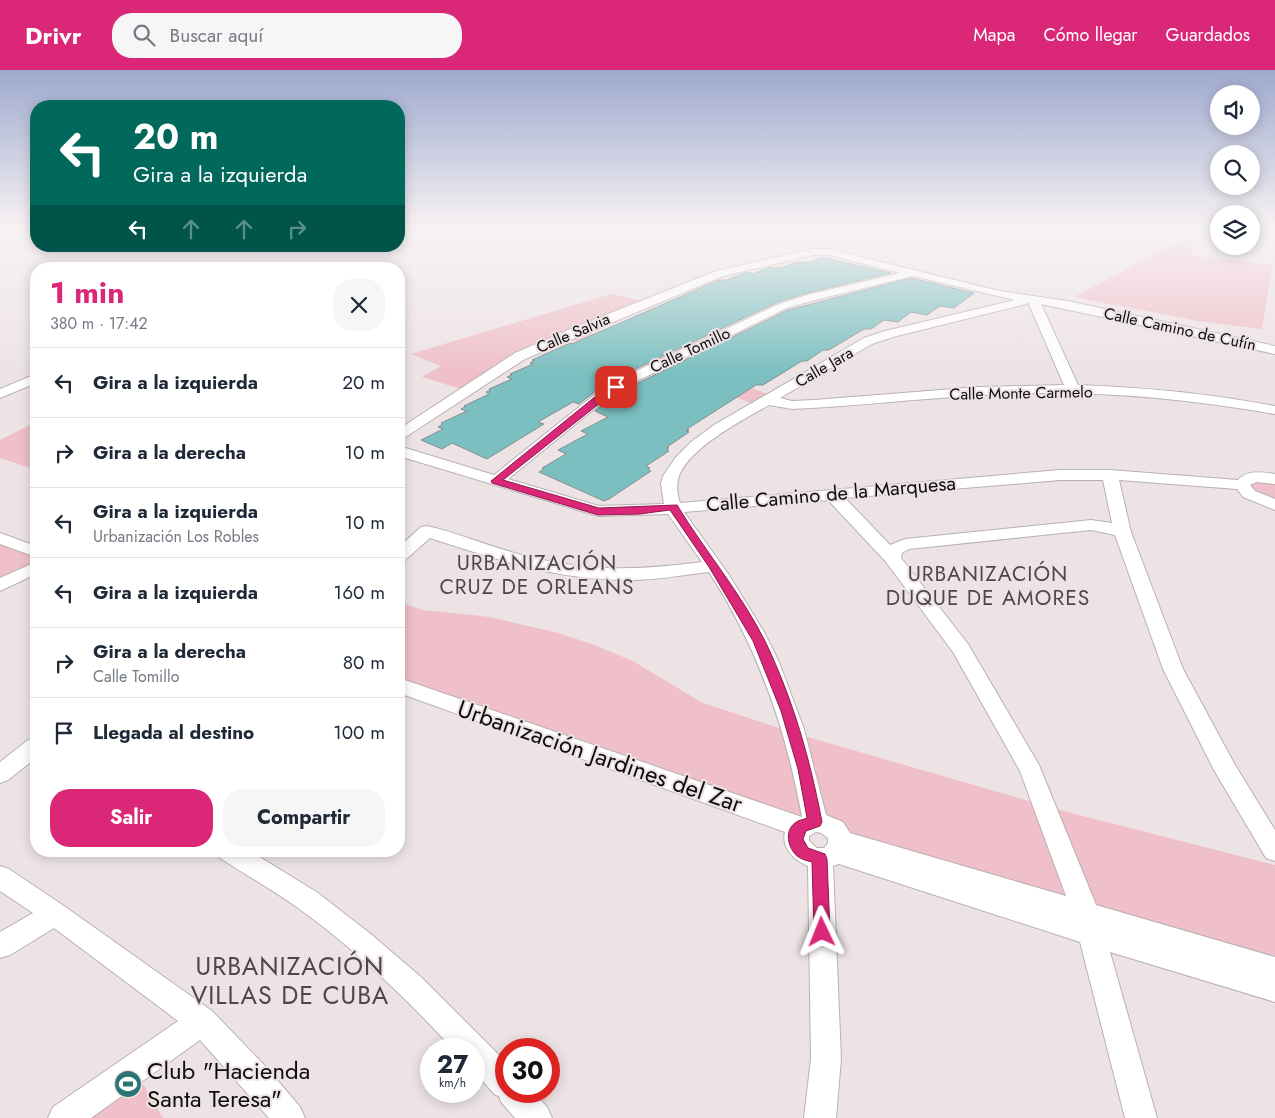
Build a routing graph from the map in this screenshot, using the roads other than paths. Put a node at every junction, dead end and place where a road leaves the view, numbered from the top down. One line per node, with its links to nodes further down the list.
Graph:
1 (713, 276): 11 (street, Calle Salvia)
2 (901, 276): 15 (street, Calle Tomillo)
3 (925, 276): 4 (street, Calle Camino de Cufín)
4 (1033, 300): 5 (street, Calle Camino de Cufín); 7 (street); 9 (street, Calle Jara)
5 (1275, 350)
6 (30, 381): 8 (street)
7 (1073, 390): 9 (street, Calle Monte Carmelo); 10 (street, Calle Monte Carmelo)
8 (0, 394)
9 (767, 400): 19 (street, Calle Jara)
10 (1275, 410)
11 (405, 431)
12 (406, 453): 15 (street, Calle Camino de la Marquesa)
13 (1110, 475): 16 (street, Calle Camino de la Marquesa); 17 (street, Calle Camino de la Marquesa); 20 (street)
14 (1275, 479): 16 (street)
15 (496, 481): 19 (street, Calle Camino de la Marquesa)
16 (1242, 485): 18 (street)
17 (832, 494): 19 (street, Calle Camino de la Marquesa); 24 (street)
18 (1275, 505)
19 (673, 507): 25 (street)
20 (1122, 532): 24 (street); 34 (street)
21 (0, 538): 22 (street)
22 (30, 550)
23 (405, 551): 25 (street)
24 (892, 558): 38 (street)
25 (714, 566): 32 (street)
26 (30, 570): 27 (street)
27 (0, 585)
28 (405, 686): 32 (street, Urbanización Jardines del Zar)
29 (405, 700): 32 (street, Urbanización Jardines del Zar)
30 (30, 754): 31 (street)
31 (0, 774)
32 (804, 829): 33 (street); 33 (street)
33 (833, 851): 38 (street); 48 (street)
34 (1275, 851)
35 (239, 857): 43 (street)
36 (0, 877): 37 (street)
37 (54, 914): 39 (street); 42 (street)
38 (1089, 924): 40 (street); 41 (street); 49 (street)
39 (0, 946)
40 (1275, 970)
41 (1275, 989)
42 (202, 1021): 45 (street); 46 (street)
43 (495, 1072)
44 (523, 1103): 47 (street)
45 (64, 1118)
46 (289, 1118)
47 (536, 1118)
48 (820, 1118)
49 (1141, 1118)

